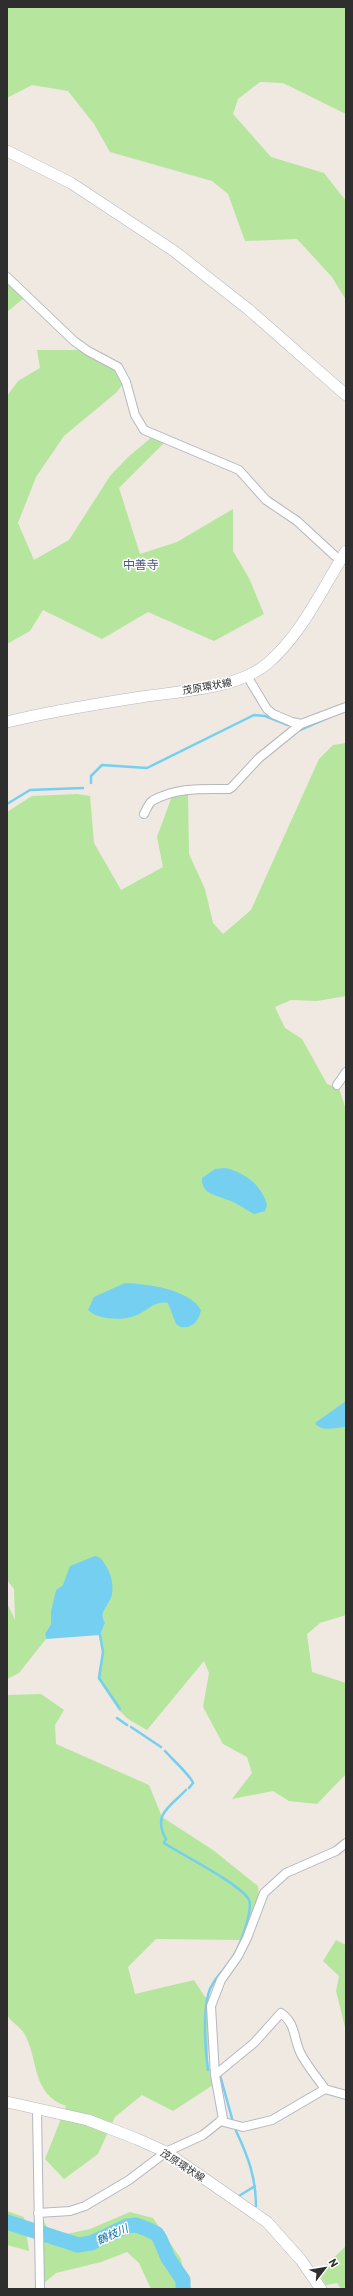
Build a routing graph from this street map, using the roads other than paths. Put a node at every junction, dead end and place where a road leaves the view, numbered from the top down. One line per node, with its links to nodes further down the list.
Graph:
1 (7, 151): 3 (main road)
2 (7, 277): 4 (street)
3 (346, 396)
4 (344, 558): 5 (main road, 茂原環状線)
5 (247, 676): 7 (main road, 茂原環状線); 8 (street)
6 (346, 707): 8 (street)
7 (7, 722)
8 (301, 724): 9 (street)
9 (144, 814)
10 (346, 1072): 11 (street)
11 (337, 1085)
12 (346, 1843): 13 (street)
13 (215, 2075): 14 (street); 18 (street)
14 (325, 2089): 15 (street); 18 (street)
15 (346, 2094)
16 (7, 2102): 17 (main road, 茂原環状線)
17 (37, 2110): 19 (main road, 茂原環状線); 20 (street)
18 (220, 2121): 19 (street)
19 (166, 2152): 20 (street); 22 (main road, 茂原環状線)
20 (39, 2216): 21 (street)
21 (40, 2289)
22 (321, 2289)

